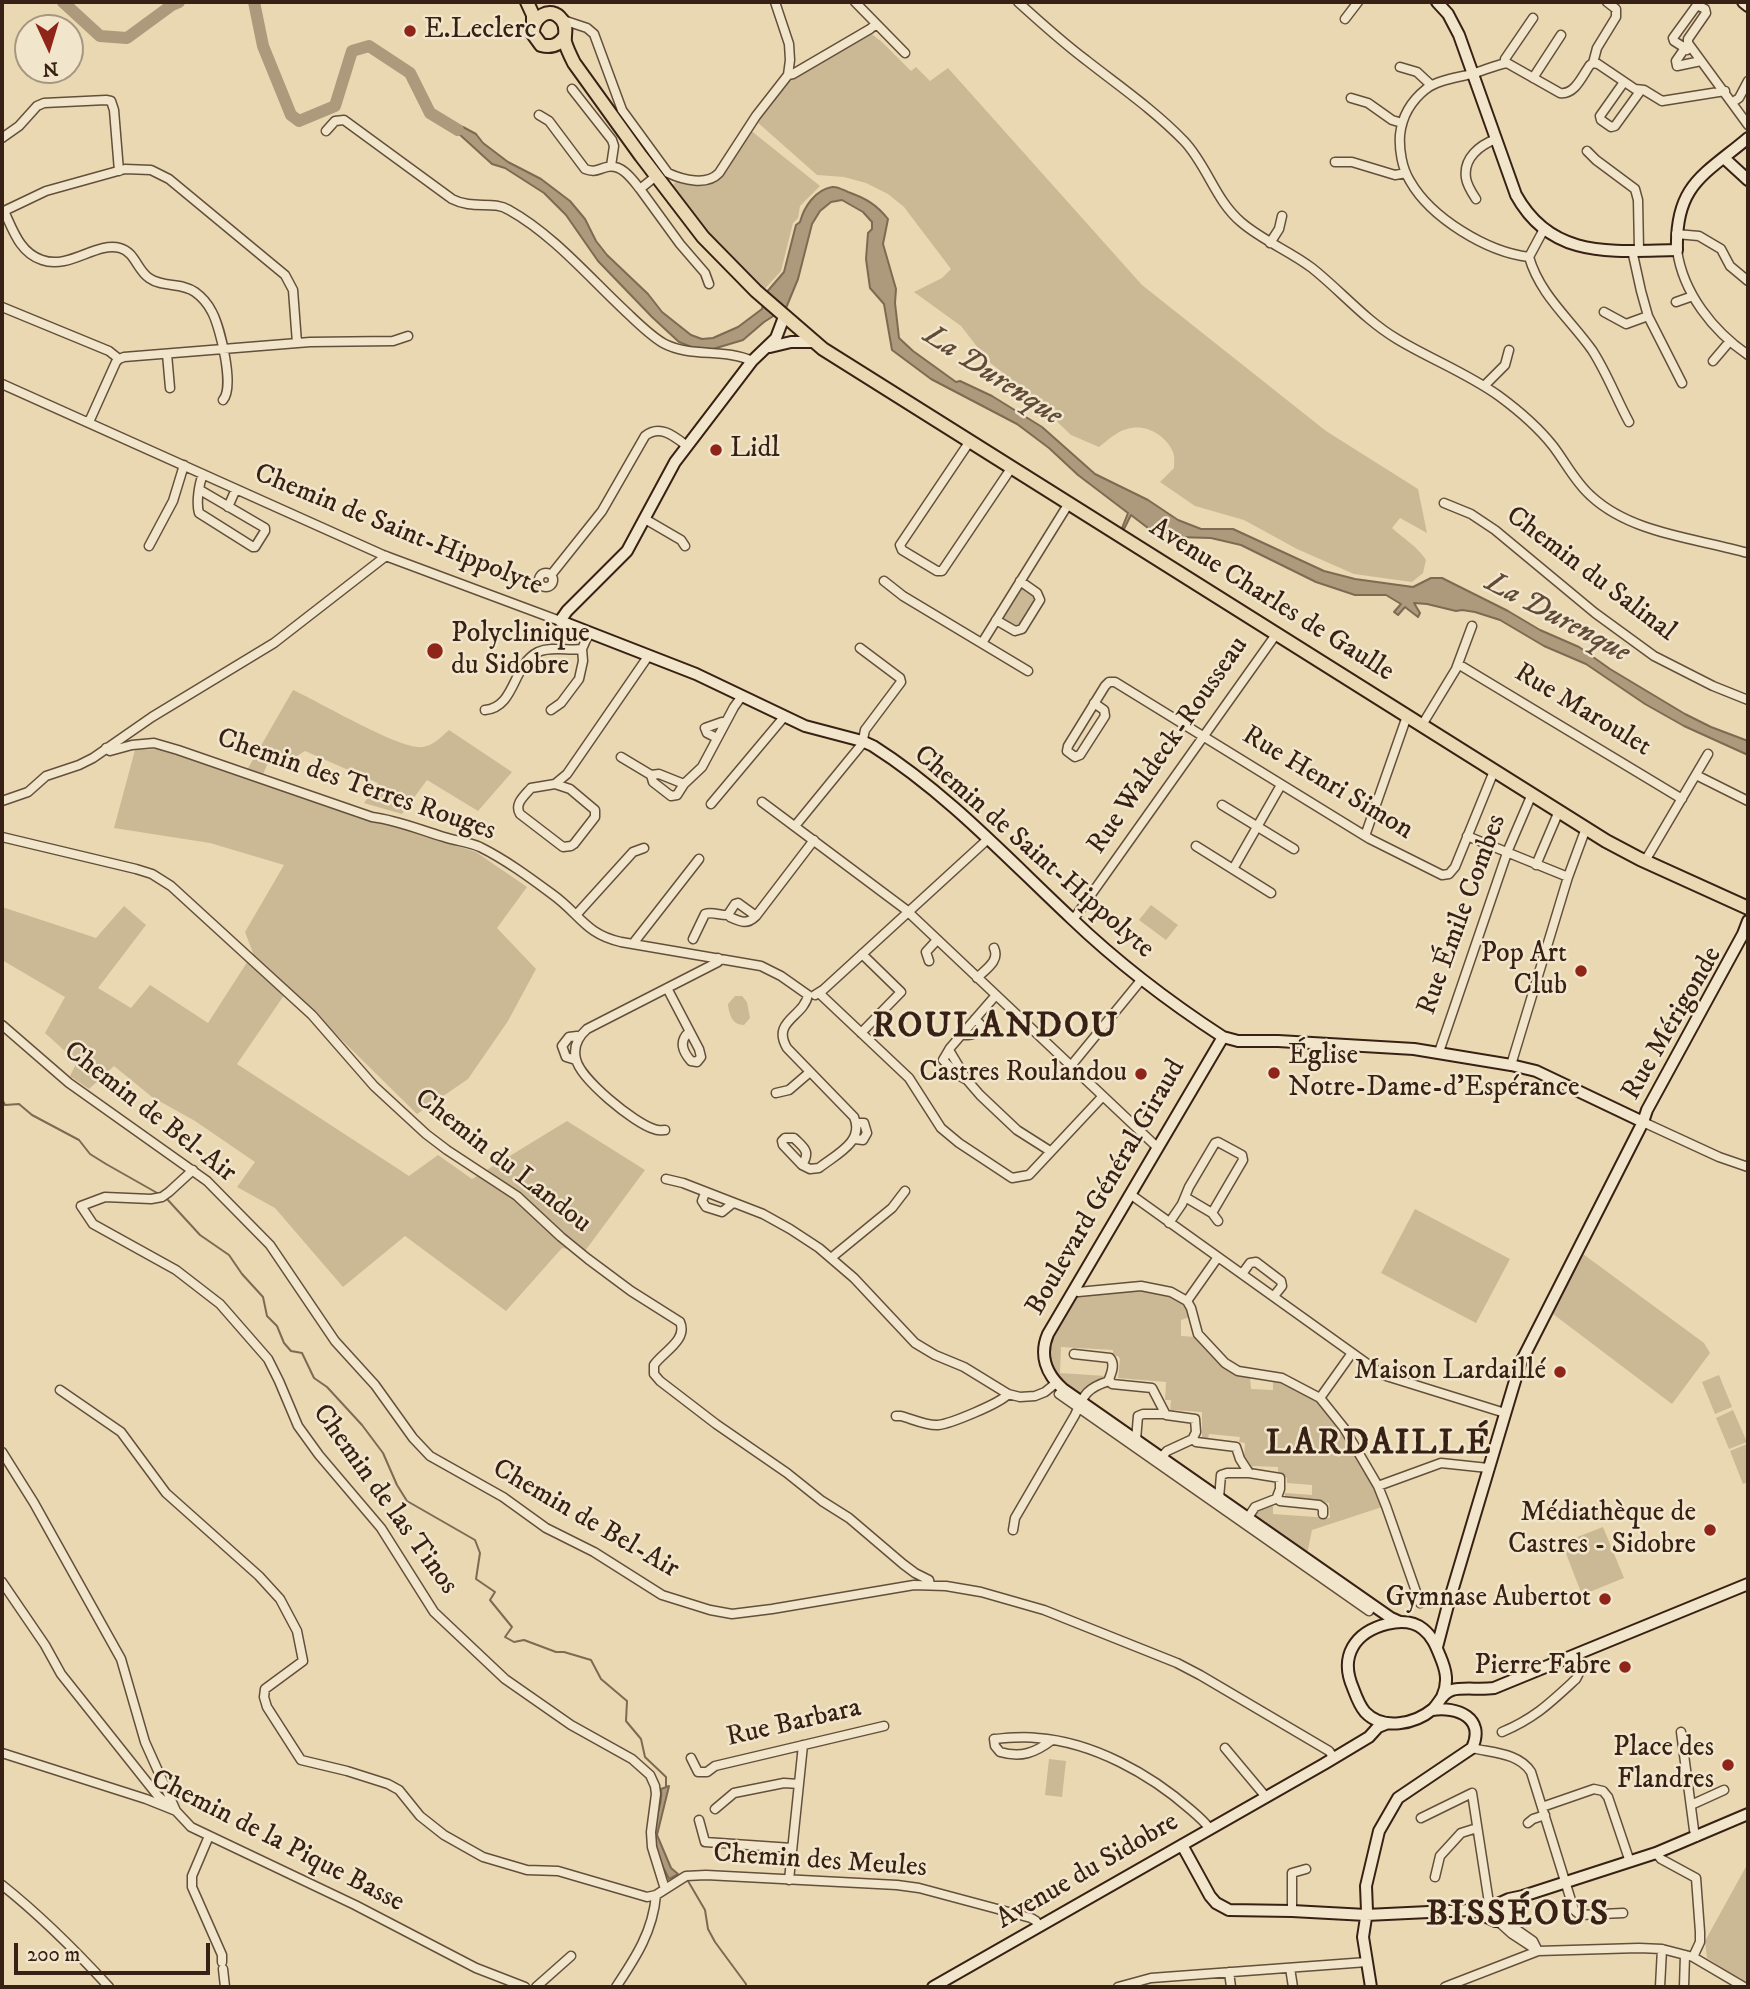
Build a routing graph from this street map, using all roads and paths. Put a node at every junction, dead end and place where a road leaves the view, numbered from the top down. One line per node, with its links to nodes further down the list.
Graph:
1 (528, 2): 10 (main road); 14 (main road)
2 (775, 2): 28 (street)
3 (855, 2): 15 (street)
4 (1018, 2): 59 (street)
5 (1359, 2): 12 (street)
6 (1607, 2): 25 (street)
7 (1743, 2): 9 (street)
8 (1439, 4): 27 (street)
9 (1748, 5)
10 (547, 13): 13 (main road); 14 (main road)
11 (1533, 18): 24 (street)
12 (1345, 19)
13 (562, 20): 16 (street); 17 (main road)
14 (533, 24): 20 (main road)
15 (876, 24): 21 (street); 28 (street)
16 (583, 27): 17 (street); 28 (street)
17 (565, 35): 20 (main road); 23 (main road)
18 (1562, 35): 29 (street)
19 (1686, 46): 19 (street); 22 (street); 22 (street)
20 (550, 47): 23 (main road)
21 (905, 53)
22 (1698, 58): 35 (street)
23 (574, 63): 51 (main road, Avenue Charles de Gaulle)
24 (1506, 63): 27 (street); 29 (street)
25 (1593, 63): 29 (street); 31 (street)
26 (1400, 67): 32 (street)
27 (1473, 74): 32 (street); 44 (street)
28 (788, 75)
29 (1533, 78)
30 (1748, 81): 37 (street)
31 (1624, 82): 34 (street); 34 (street)
32 (1431, 85): 39 (street)
33 (572, 89): 48 (street)
34 (1641, 90): 35 (street)
35 (1725, 91): 37 (street)
36 (1351, 98): 39 (street)
37 (1733, 103): 40 (street)
38 (539, 115): 48 (street)
39 (1402, 123): 50 (street)
40 (1748, 125)
41 (326, 131): 82 (street)
42 (2, 138): 49 (street)
43 (1748, 138): 46 (street)
44 (1496, 139): 54 (street); 57 (street)
45 (1587, 150): 60 (street)
46 (1724, 158): 52 (street); 58 (street)
47 (1335, 162): 50 (street)
48 (611, 166): 53 (street)
49 (119, 171): 55 (street); 74 (street)
50 (1406, 173): 62 (street)
51 (656, 176): 53 (street); 69 (main road, Avenue Charles de Gaulle)
52 (1748, 180)
53 (640, 189): 64 (street)
54 (1476, 199)
55 (3, 211): 76 (street)
56 (1282, 216): 59 (street)
57 (1544, 229): 60 (street); 62 (street)
58 (1676, 234): 61 (street); 63 (street)
59 (1270, 243): 85 (street)
60 (1635, 250): 61 (street); 70 (street)
61 (1677, 250): 65 (street)
62 (1529, 257): 89 (street)
63 (1748, 281)
64 (709, 284)
65 (1692, 296): 66 (street); 72 (street)
66 (1676, 302)
67 (2, 307): 80 (street)
68 (1604, 312): 70 (street)
69 (783, 315): 73 (main road, Avenue Charles de Gaulle); 75 (street)
70 (1648, 316): 83 (street)
71 (408, 336): 74 (street)
72 (1730, 341): 79 (street); 81 (street)
73 (815, 342): 75 (street); 90 (main road, Avenue Charles de Gaulle)
74 (297, 343): 76 (street)
75 (767, 348): 82 (street)
76 (223, 349): 78 (street); 87 (street)
77 (1509, 351): 85 (street)
78 (167, 354): 80 (street); 86 (street)
79 (1748, 355)
80 (119, 359): 88 (street)
81 (1713, 361)
82 (752, 362): 91 (street)
83 (1682, 383)
84 (2, 384): 88 (street, Chemin de Saint-Hippolyte)
85 (1485, 386): 103 (street)
86 (170, 387)
87 (223, 400)
88 (89, 422): 92 (street, Chemin de Saint-Hippolyte)
89 (1629, 422)
90 (970, 441): 93 (main road, Avenue Charles de Gaulle); 93 (street)
91 (687, 446): 100 (street); 105 (street)
92 (184, 465): 94 (street, Chemin de Saint-Hippolyte); 102 (street)
93 (1012, 467): 97 (main road, Avenue Charles de Gaulle)
94 (203, 474): 95 (street, Chemin de Saint-Hippolyte); 96 (street)
95 (236, 489): 99 (street); 104 (street, Chemin de Saint-Hippolyte)
96 (200, 490): 99 (street); 99 (street)
97 (1069, 503): 107 (street); 112 (main road, Avenue Charles de Gaulle)
98 (1444, 503): 120 (street, Chemin du Salinal)
99 (226, 506)
100 (645, 519): 101 (street); 109 (street)
101 (685, 546)
102 (149, 547)
103 (1748, 553)
104 (386, 556): 109 (street, Chemin de Saint-Hippolyte); 131 (street)
105 (551, 575)
106 (884, 581): 113 (street)
107 (1020, 581): 108 (street); 108 (street)
108 (996, 620): 113 (street)
109 (560, 621): 111 (street, Chemin de Saint-Hippolyte)
110 (1472, 626): 117 (street)
111 (589, 633): 115 (street); 116 (street, Chemin de Saint-Hippolyte)
112 (1277, 633): 124 (main road, Avenue Charles de Gaulle); 128 (street, Rue Waldeck-Rousseau)
113 (982, 643): 118 (street)
114 (860, 648): 130 (street)
115 (582, 649): 122 (street); 123 (street)
116 (649, 655): 119 (street, Chemin de Saint-Hippolyte); 135 (street)
117 (1458, 664): 127 (street); 143 (street, Rue Maroulet)
118 (1028, 671)
119 (742, 696): 125 (street, Chemin de Saint-Hippolyte); 126 (street)
120 (1748, 700)
121 (1094, 703): 121 (street, Rue Henri Simon); 128 (street, Rue Henri Simon)
122 (485, 710)
123 (551, 710)
124 (1407, 716): 127 (main road, Avenue Charles de Gaulle); 153 (street)
125 (784, 717): 130 (street, Chemin de Saint-Hippolyte); 147 (street)
126 (725, 723): 129 (street); 129 (street)
127 (1422, 725): 134 (main road, Avenue Charles de Gaulle)
128 (1203, 736): 140 (street, Rue Henri Simon); 173 (street, Rue Waldeck-Rousseau)
129 (717, 738): 139 (street)
130 (862, 741): 150 (street); 156 (street, Chemin de Saint-Hippolyte)
131 (106, 748): 144 (street); 170 (street, Chemin des Terres Rouges)
132 (1708, 754): 137 (street)
133 (621, 757): 136 (street)
134 (1494, 771): 142 (main road, Avenue Charles de Gaulle); 154 (street, Rue Henri Simon)
135 (567, 774): 138 (street); 141 (street)
136 (651, 775): 139 (street); 139 (street)
137 (1696, 775): 143 (street); 145 (street)
138 (555, 784): 141 (street); 141 (street)
139 (684, 784)
140 (1281, 785): 151 (street); 153 (street, Rue Henri Simon)
141 (569, 789)
142 (1532, 794): 149 (main road, Avenue Charles de Gaulle); 161 (street, Rue Émile Combes)
143 (1682, 799): 163 (street)
144 (2, 801)
145 (1748, 801)
146 (762, 802): 150 (street)
147 (711, 804)
148 (1222, 804): 151 (street)
149 (1559, 811): 152 (main road, Avenue Charles de Gaulle); 164 (street)
150 (796, 827): 157 (street)
151 (1257, 827): 160 (street); 165 (street)
152 (1586, 828): 163 (main road, Avenue Charles de Gaulle); 166 (street)
153 (1365, 836): 154 (street, Rue Henri Simon)
154 (1467, 836): 161 (street)
155 (2, 837): 246 (street, Chemin du Landou)
156 (988, 839): 169 (street); 173 (street, Chemin de Saint-Hippolyte)
157 (814, 840): 169 (street); 172 (street)
158 (1196, 846): 165 (street)
159 (644, 848): 170 (street)
160 (1294, 849)
161 (1507, 853): 164 (street); 194 (street, Rue Émile Combes)
162 (699, 859): 178 (street)
163 (1645, 861): 168 (main road, Avenue Charles de Gaulle)
164 (1536, 865): 166 (street)
165 (1233, 869): 167 (street)
166 (1568, 877): 196 (street)
167 (1271, 893)
168 (1748, 908)
169 (908, 911): 177 (street); 180 (street)
170 (576, 915): 178 (street, Chemin des Terres Rouges)
171 (729, 915): 172 (street); 172 (street); 175 (street)
172 (756, 916)
173 (1073, 920): 184 (street, Chemin de Saint-Hippolyte)
174 (1748, 921): 201 (street, Rue Mérigonde)
175 (692, 939)
176 (1748, 939): 201 (street, Rue Mérigonde)
177 (937, 940): 182 (street); 183 (street)
178 (634, 944): 181 (street, Chemin des Terres Rouges)
179 (993, 948): 183 (street)
180 (862, 954): 186 (street); 191 (street)
181 (718, 958): 185 (street); 187 (street, Chemin des Terres Rouges)
182 (929, 961)
183 (977, 978): 188 (street)
184 (1142, 979): 192 (street, Chemin de Saint-Hippolyte); 197 (street)
185 (667, 988): 190 (street); 193 (street)
186 (819, 993): 187 (street); 191 (street)
187 (808, 995): 198 (street)
188 (996, 995): 197 (street); 204 (street)
189 (2, 1025): 207 (street, Chemin de Bel-Air)
190 (689, 1032)
191 (861, 1033): 204 (street)
192 (1223, 1037): 194 (street); 203 (street, Boulevard Général Giraud)
193 (579, 1038): 195 (street); 195 (street)
194 (1439, 1052): 196 (street)
195 (576, 1059): 202 (street)
196 (1511, 1065): 201 (street)
197 (1070, 1066): 200 (street)
198 (810, 1072): 199 (street); 205 (street)
199 (775, 1093)
200 (1102, 1097): 203 (street); 204 (street)
201 (1643, 1122): 206 (street); 229 (street)
202 (665, 1130)
203 (1157, 1147): 211 (street, Boulevard Général Giraud)
204 (1048, 1154)
205 (802, 1165)
206 (1748, 1167)
207 (193, 1170): 246 (street, Chemin de Bel-Air); 297 (street, Chemin de las Tinos)
208 (666, 1179): 210 (street)
209 (905, 1192): 216 (street)
210 (705, 1193): 213 (street); 213 (street)
211 (1130, 1195): 214 (street); 218 (street, Boulevard Général Giraud)
212 (1185, 1197): 212 (street); 214 (street)
213 (733, 1203): 216 (street)
214 (1169, 1223): 215 (street)
215 (1218, 1257): 217 (street); 220 (street)
216 (831, 1258): 226 (street)
217 (1242, 1274): 219 (street); 219 (street)
218 (1074, 1290): 220 (street); 224 (street, Boulevard Général Giraud)
219 (1274, 1296): 221 (street)
220 (1187, 1301): 227 (street)
221 (1352, 1353): 227 (street); 229 (street)
222 (1074, 1354): 223 (street)
223 (1109, 1381): 228 (street); 230 (street)
224 (1057, 1389): 226 (street); 228 (street)
225 (60, 1390): 298 (street)
226 (1008, 1394): 231 (street)
227 (1320, 1398): 238 (street)
228 (1079, 1405): 233 (street); 235 (street); 243 (street)
229 (1505, 1413): 236 (street)
230 (1165, 1414): 232 (street); 233 (street)
231 (896, 1416)
232 (1193, 1439): 235 (street); 237 (street)
233 (1136, 1440): 235 (street)
234 (2, 1452): 278 (street)
235 (1159, 1460): 239 (street); 242 (street)
236 (1488, 1468): 238 (street); 249 (street)
237 (1249, 1473): 239 (street); 240 (street)
238 (1378, 1486): 247 (street)
239 (1219, 1498): 242 (street)
240 (1278, 1498): 241 (street); 242 (street)
241 (1323, 1514)
242 (1246, 1521): 248 (street)
243 (1013, 1530)
244 (2, 1582): 278 (street)
245 (1748, 1584): 254 (street)
246 (930, 1585): 272 (street, Chemin de Bel-Air)
247 (1420, 1603)
248 (1367, 1605): 250 (street); 252 (street)
249 (1447, 1605): 251 (street); 253 (street)
250 (1400, 1622): 251 (street); 252 (street)
251 (1419, 1626): 253 (street)
252 (1373, 1629): 260 (street)
253 (1437, 1647): 255 (street)
254 (1573, 1656): 256 (street); 263 (street)
255 (1443, 1663): 256 (street); 257 (street)
256 (1483, 1689): 257 (street)
257 (1442, 1697): 258 (street); 259 (street)
258 (1432, 1710): 259 (street); 261 (street)
259 (1451, 1710): 269 (street)
260 (1365, 1711): 261 (street); 265 (street)
261 (1388, 1723): 265 (street, Avenue du Sidobre)
262 (884, 1726): 267 (street, Rue Barbara)
263 (1502, 1732)
264 (1681, 1732): 276 (street)
265 (1364, 1739): 272 (street, Avenue du Sidobre)
266 (1052, 1740): 266 (street); 285 (street)
267 (803, 1745): 271 (street, Rue Barbara); 273 (street)
268 (1226, 1748): 275 (street)
269 (1472, 1748): 279 (street); 302 (street)
270 (2, 1753): 278 (street, Chemin de la Pique Basse)
271 (691, 1758)
272 (1334, 1758): 275 (street, Avenue du Sidobre)
273 (799, 1784): 277 (street); 289 (street)
274 (1724, 1790): 276 (street)
275 (1266, 1797): 285 (street, Avenue du Sidobre)
276 (1691, 1805): 287 (street)
277 (715, 1809)
278 (176, 1811): 286 (street, Chemin de la Pique Basse)
279 (1543, 1811): 283 (street); 291 (street); 295 (street)
280 (1748, 1814): 287 (street)
281 (1421, 1818): 284 (street)
282 (699, 1820): 289 (street)
283 (1528, 1823)
284 (1477, 1828): 293 (street); 300 (street)
285 (1210, 1829): 288 (street, Avenue du Sidobre)
286 (209, 1836): 313 (street); 314 (street, Chemin de la Pique Basse)
287 (1696, 1837): 290 (street)
288 (1182, 1845): 299 (street); 303 (street, Avenue du Sidobre)
289 (792, 1847): 294 (street)
290 (1657, 1853): 291 (street); 307 (street)
291 (1630, 1862): 295 (street)
292 (1306, 1869): 299 (street)
293 (1435, 1877)
294 (789, 1880): 297 (street, Chemin des Meules); 303 (street, Chemin des Meules)
295 (1566, 1883): 300 (street); 301 (street)
296 (2, 1885): 312 (street)
297 (665, 1889): 298 (street, Chemin des Meules)
298 (656, 1895): 316 (street)
299 (1292, 1911): 302 (street)
300 (1497, 1912): 302 (street); 305 (street)
301 (1623, 1913)
302 (1366, 1915): 308 (street)
303 (1039, 1927): 317 (street, Avenue du Sidobre)
304 (1662, 1950): 305 (street); 307 (street); 323 (street)
305 (1538, 1951): 322 (street)
306 (571, 1956): 315 (street)
307 (1689, 1956): 324 (street); 325 (street)
308 (1367, 1962): 309 (street); 321 (street)
309 (1290, 1968): 310 (street); 320 (street)
310 (1229, 1972): 311 (street); 319 (street)
311 (1133, 1985): 318 (street)
312 (109, 1987)
313 (225, 1987)
314 (525, 1987)
315 (536, 1987)
316 (617, 1987)
317 (933, 1987)
318 (1118, 1987)
319 (1231, 1987)
320 (1293, 1987)
321 (1371, 1987)
322 (1445, 1987)
323 (1660, 1987)
324 (1684, 1987)
325 (1744, 1987)

